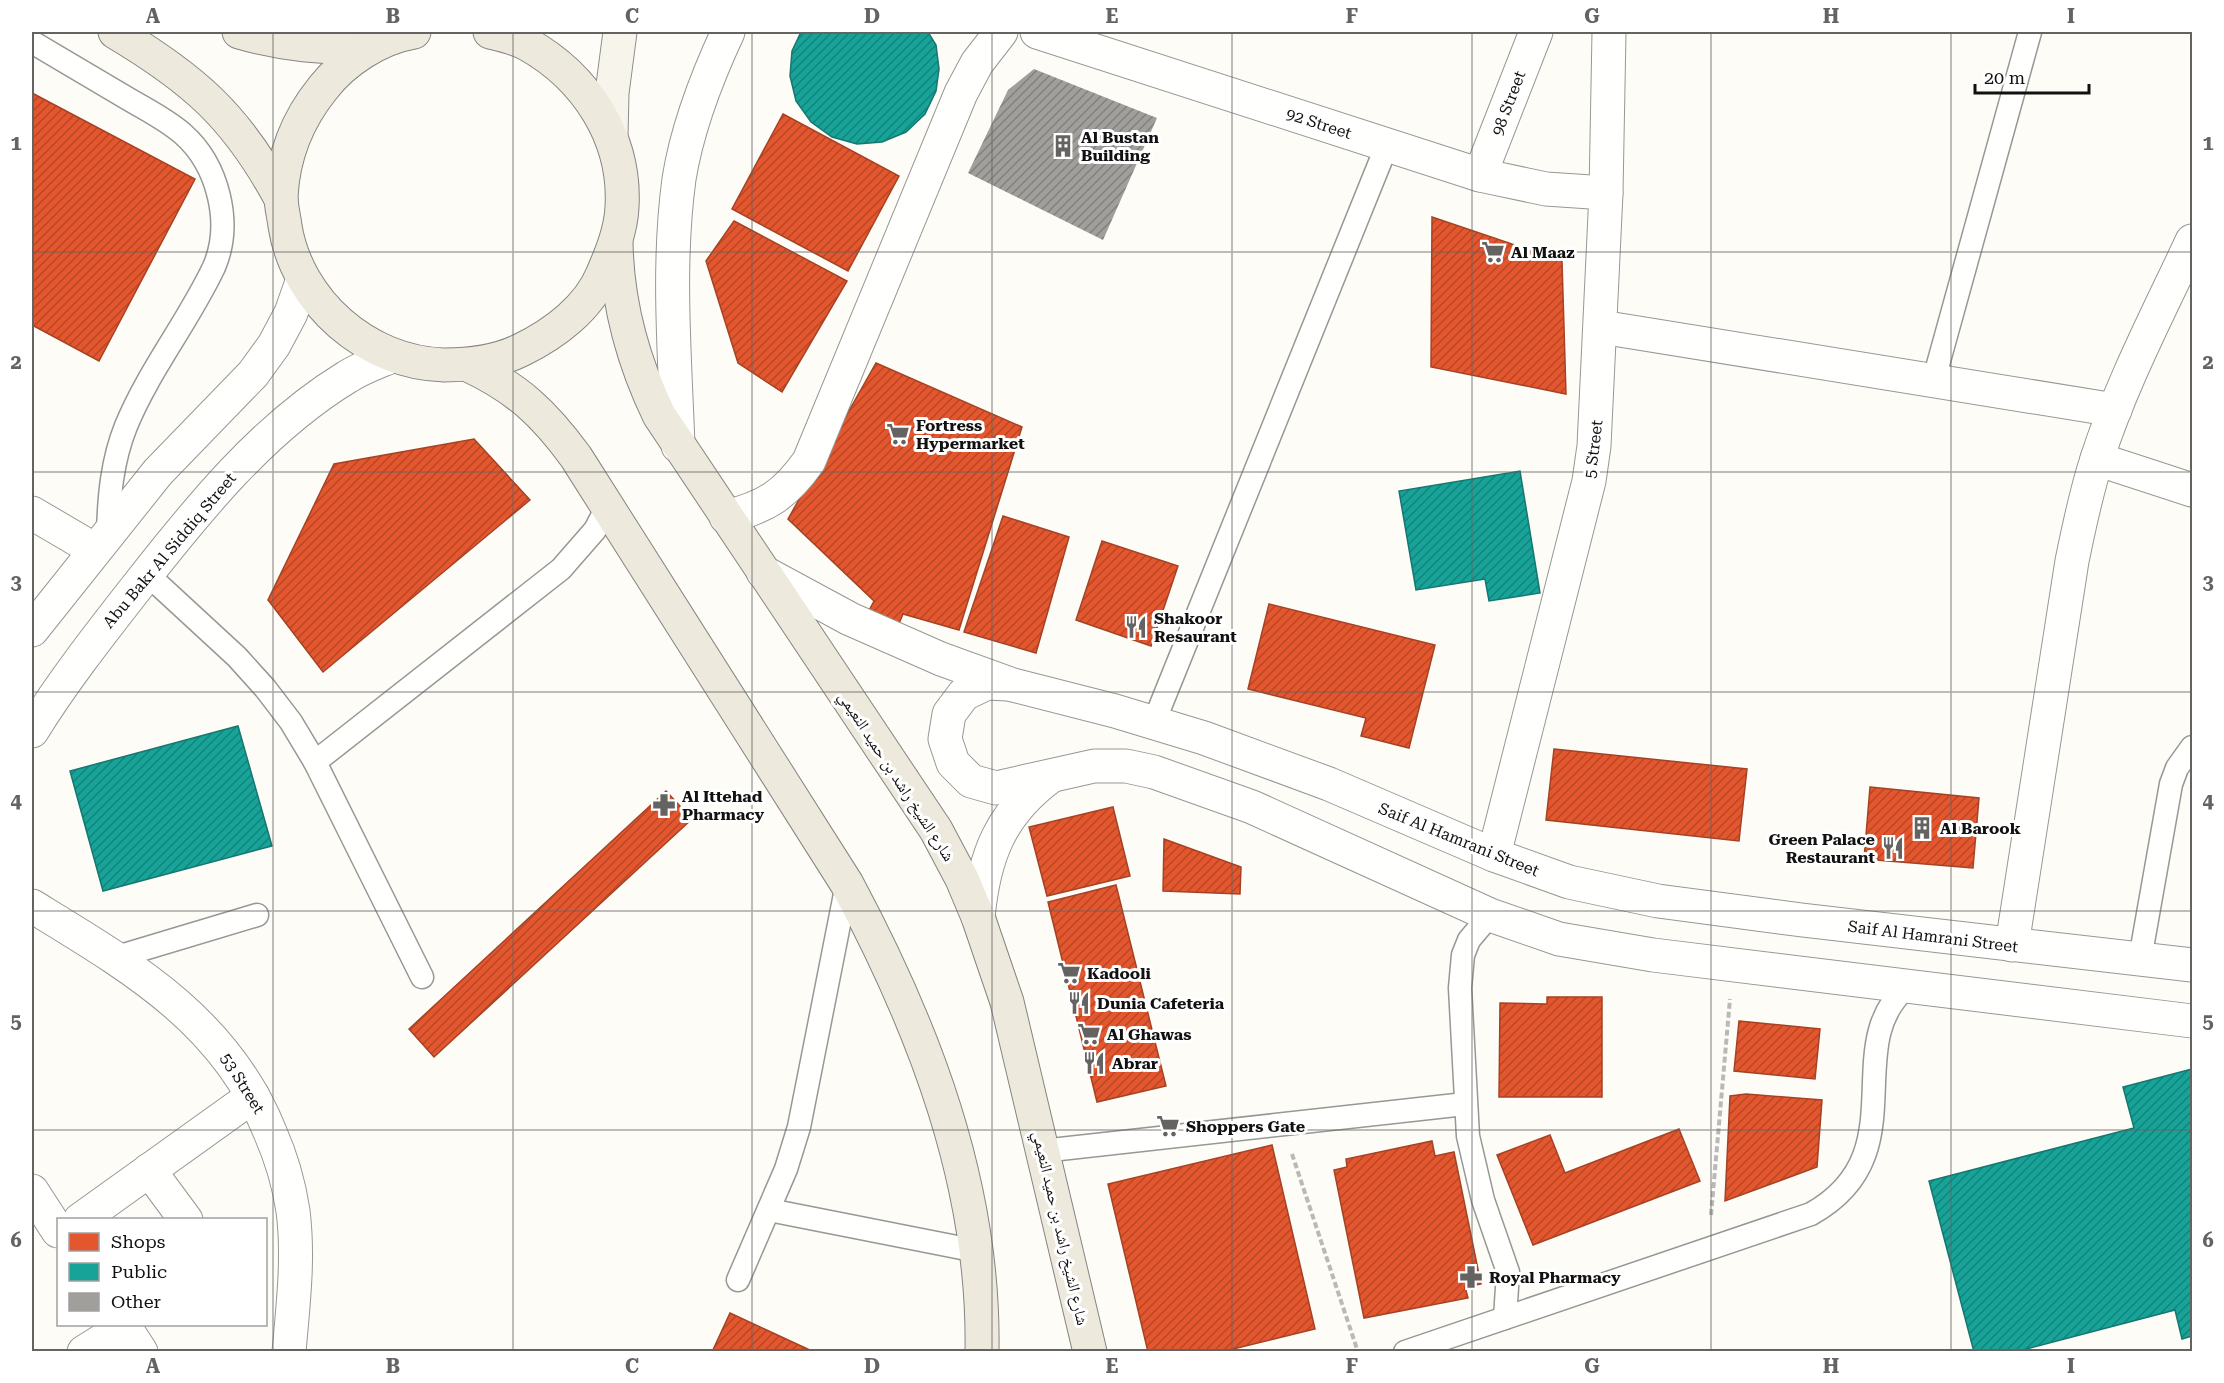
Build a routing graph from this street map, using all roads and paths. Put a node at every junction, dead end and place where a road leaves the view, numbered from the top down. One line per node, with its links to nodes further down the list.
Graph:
1 (115, 32): 18 (main road)
2 (239, 32): 13 (main road)
3 (414, 32): 13 (main road)
4 (490, 32): 14 (main road)
5 (620, 32): 14 (main road)
6 (728, 32): 27 (street)
7 (1001, 32): 32 (street)
8 (1037, 32): 15 (street, 92 Street)
9 (1536, 32): 16 (street, 98 Street)
10 (1609, 32): 17 (street, 5 Street)
11 (2030, 32): 25 (lane)
12 (32, 42): 33 (lane)
13 (370, 47): 18 (main road)
14 (611, 137): 19 (main road)
15 (1387, 145): 16 (street, 92 Street); 38 (lane)
16 (1480, 175): 17 (street, 92 Street)
17 (1606, 193): 22 (street, 5 Street)
18 (281, 199): 21 (main road)
19 (616, 242): 24 (main road); 27 (main road, شارع الشيخ راشد بن حميد النعيمي)
20 (2190, 251): 26 (street)
21 (303, 279): 23 (main road); 33 (street)
22 (1601, 327): 25 (street); 43 (street, 5 Street)
23 (392, 356): 24 (main road); 35 (street, Abu Bakr Al Siddiq Street)
24 (468, 365): 30 (main road)
25 (1934, 379): 26 (street)
26 (2115, 410): 28 (street)
27 (678, 446): 32 (main road, شارع الشيخ راشد بن حميد النعيمي)
28 (2097, 459): 29 (street); 49 (street)
29 (2193, 490)
30 (608, 507): 41 (lane); 44 (main road)
31 (32, 513): 33 (street)
32 (726, 517): 34 (main road, شارع الشيخ راشد بن حميد النعيمي)
33 (101, 541): 36 (street)
34 (763, 572): 37 (street, Saif Al Hamrani Street); 48 (main road, شارع الشيخ راشد بن حميد النعيمي)
35 (147, 574): 39 (street, Abu Bakr Al Siddiq Street); 41 (lane)
36 (32, 630)
37 (1013, 685): 38 (street, Saif Al Hamrani Street); 42 (street)
38 (1154, 722): 43 (street, Saif Al Hamrani Street)
39 (32, 731)
40 (2193, 747): 51 (lane)
41 (315, 762): 54 (lane)
42 (1053, 775): 47 (street); 48 (street)
43 (1494, 855): 49 (street, Saif Al Hamrani Street)
44 (847, 884): 63 (lane); 68 (main road)
45 (32, 906): 50 (street, 53 Street)
46 (257, 915): 50 (lane)
47 (1490, 915): 52 (street); 58 (lane)
48 (978, 916): 60 (main road, شارع الشيخ راشد بن حميد النعيمي)
49 (2012, 945): 51 (street, Saif Al Hamrani Street)
50 (117, 957): 57 (street, 53 Street)
51 (2140, 959): 53 (street, Saif Al Hamrani Street)
52 (1733, 965): 55 (street); 67 (path)
53 (2193, 965)
54 (422, 977)
55 (1908, 986): 56 (street); 67 (lane)
56 (2193, 1021)
57 (253, 1096): 61 (street); 75 (street, 53 Street)
58 (1465, 1104): 59 (lane); 70 (lane)
59 (1282, 1124): 60 (lane); 77 (path)
60 (1042, 1151): 76 (main road, شارع الشيخ راشد بن حميد النعيمي)
61 (149, 1170): 64 (street); 65 (street)
62 (32, 1191): 66 (street)
63 (769, 1210): 68 (lane); 69 (lane)
64 (83, 1218)
65 (185, 1218)
66 (57, 1229)
67 (1708, 1249): 70 (lane)
68 (977, 1251): 73 (main road)
69 (738, 1280)
70 (1505, 1318): 78 (lane)
71 (267, 1325): 75 (street)
72 (129, 1334): 74 (street)
73 (976, 1344)
74 (84, 1352)
75 (287, 1352)
76 (1090, 1352)
77 (1358, 1352)
78 (1405, 1352)

